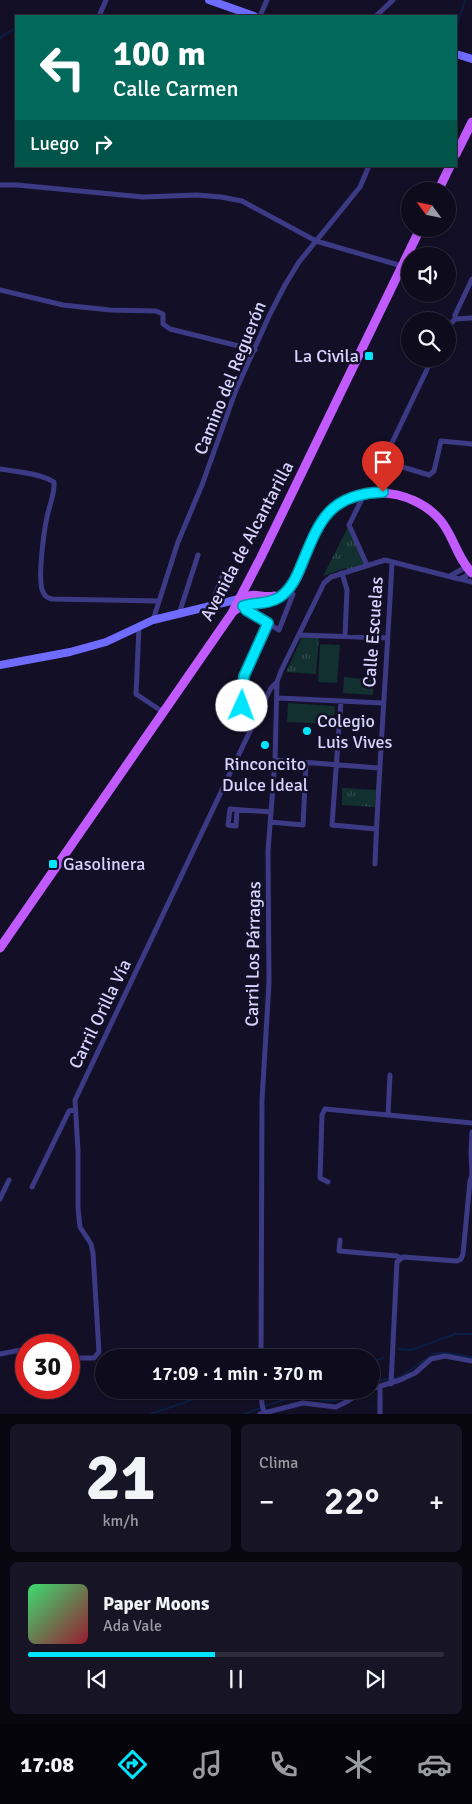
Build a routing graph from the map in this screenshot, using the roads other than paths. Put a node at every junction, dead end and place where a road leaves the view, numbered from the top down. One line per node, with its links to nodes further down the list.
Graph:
1 (106, 0): 5 (street)
2 (209, 0): 6 (main road)
3 (267, 0): 7 (street)
4 (393, 0): 8 (street)
5 (99, 15)
6 (248, 15)
7 (260, 15)
8 (377, 15)
9 (457, 54): 10 (main road)
10 (472, 59)
11 (472, 122): 12 (main road)
12 (457, 152)
13 (368, 167): 17 (street, Camino del Reguerón)
14 (450, 167): 15 (main road)
15 (442, 182)
16 (0, 185): 17 (street)
17 (316, 241): 18 (street); 25 (street, Camino del Reguerón)
18 (401, 266)
19 (401, 268): 37 (main road, Avenida de Alcantarilla)
20 (472, 279): 22 (street)
21 (0, 290): 25 (street)
22 (456, 313)
23 (472, 318): 24 (street)
24 (456, 319)
25 (255, 350): 42 (street, Camino del Reguerón)
26 (428, 367): 27 (street)
27 (472, 444)
28 (0, 469): 42 (street)
29 (362, 500): 32 (street)
30 (198, 555): 45 (street)
31 (392, 562): 32 (street, Carril Los Párragas); 35 (street); 51 (street, Calle Escuelas)
32 (367, 565): 34 (street, Carril Los Párragas)
33 (469, 570): 35 (street); 38 (street); 40 (main road)
34 (342, 574): 49 (street, Carril Los Párragas); 50 (street)
35 (450, 576): 38 (street)
36 (222, 577): 44 (street)
37 (251, 577): 41 (main road); 43 (main road, Avenida de Alcantarilla)
38 (459, 579): 39 (street)
39 (472, 582)
40 (289, 593): 41 (main road); 43 (main road); 47 (street)
41 (255, 594): 43 (main road); 43 (street)
42 (159, 601): 46 (street, Camino del Reguerón)
43 (245, 603): 44 (main road); 47 (street); 58 (main road, Avenida de Alcantarilla)
44 (211, 606): 45 (main road)
45 (179, 614): 46 (main road)
46 (153, 620): 48 (main road)
47 (268, 623): 57 (street)
48 (139, 627): 52 (main road); 58 (street)
49 (299, 635): 50 (street); 53 (street, Carril Los Párragas)
50 (345, 636): 51 (street)
51 (388, 638): 56 (street, Calle Escuelas)
52 (0, 665)
53 (277, 682): 54 (street, Carril Los Párragas); 70 (street, Carril Orilla Vía)
54 (278, 698): 55 (street); 59 (street, Carril Los Párragas)
55 (341, 701): 56 (street); 61 (street)
56 (382, 703): 62 (street, Calle Escuelas)
57 (242, 706)
58 (163, 712): 68 (main road, Avenida de Alcantarilla)
59 (275, 760): 60 (street); 64 (street, Carril Los Párragas)
60 (306, 762): 61 (street); 65 (street)
61 (337, 765): 62 (street); 66 (street)
62 (379, 768): 66 (street, Calle Escuelas)
63 (237, 810): 64 (street)
64 (271, 812): 65 (street, Carril Los Párragas)
65 (270, 822): 80 (street, Carril Los Párragas)
66 (376, 829): 67 (street, Calle Escuelas)
67 (375, 864)
68 (0, 948)
69 (390, 1075): 71 (street)
70 (75, 1109): 76 (street); 83 (street, Carril Orilla Vía)
71 (388, 1115): 72 (street); 75 (street)
72 (472, 1123)
73 (472, 1132): 79 (street)
74 (9, 1180): 77 (street)
75 (328, 1182)
76 (32, 1187)
77 (0, 1198)
78 (340, 1240): 79 (street)
79 (400, 1258): 85 (street)
80 (261, 1349)
81 (15, 1352): 82 (street)
82 (0, 1354)
83 (80, 1358)
84 (472, 1361): 85 (street)
85 (390, 1384): 86 (street)
86 (380, 1387)
87 (262, 1399): 90 (street)
88 (352, 1399): 90 (street)
89 (380, 1399): 91 (street)
90 (262, 1413)
91 (380, 1414)

